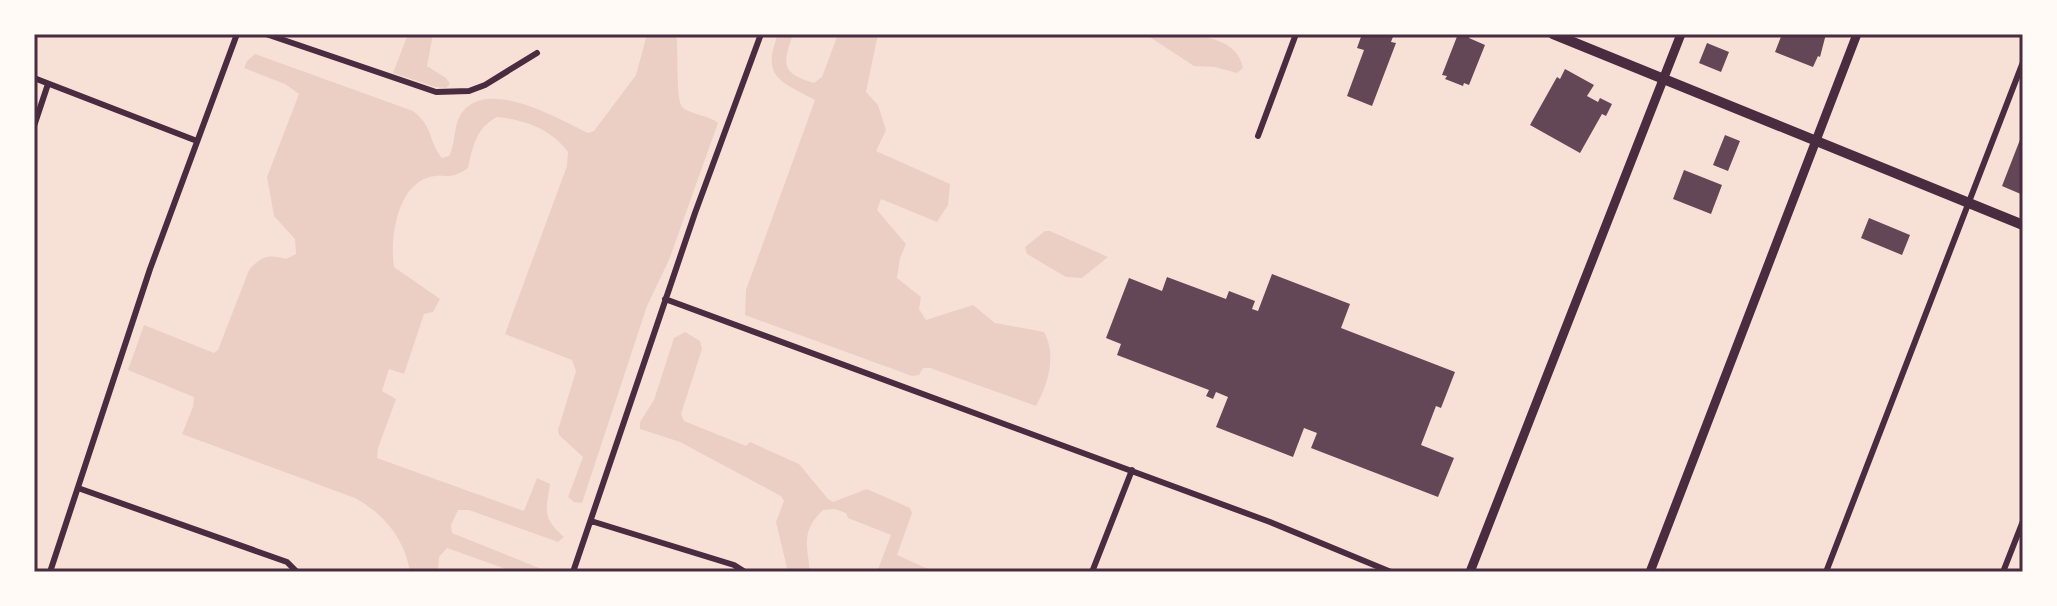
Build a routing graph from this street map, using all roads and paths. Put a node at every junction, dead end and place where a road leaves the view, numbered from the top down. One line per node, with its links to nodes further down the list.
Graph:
1 (237, 34): 16 (street)
2 (266, 34): 8 (street)
3 (761, 34): 19 (street)
4 (1296, 34): 14 (street)
5 (1553, 34): 11 (main road)
6 (1681, 34): 11 (main road)
7 (1857, 34): 15 (main road)
8 (537, 53)
9 (2023, 62): 17 (street)
10 (34, 78): 12 (street)
11 (1664, 78): 15 (main road); 30 (main road)
12 (48, 84): 13 (street); 16 (street)
13 (34, 126)
14 (1258, 136)
15 (1816, 140): 17 (main road); 31 (main road)
16 (197, 141): 21 (street)
17 (1969, 203): 18 (main road); 32 (street)
18 (2023, 225)
19 (665, 299): 20 (street); 22 (street)
20 (1132, 470): 28 (street); 29 (street)
21 (78, 488): 24 (street); 25 (street)
22 (591, 521): 26 (street); 27 (street)
23 (2023, 521): 33 (street)
24 (50, 572)
25 (297, 572)
26 (573, 572)
27 (745, 572)
28 (1092, 572)
29 (1391, 572)
30 (1470, 572)
31 (1650, 572)
32 (1826, 572)
33 (2003, 572)

